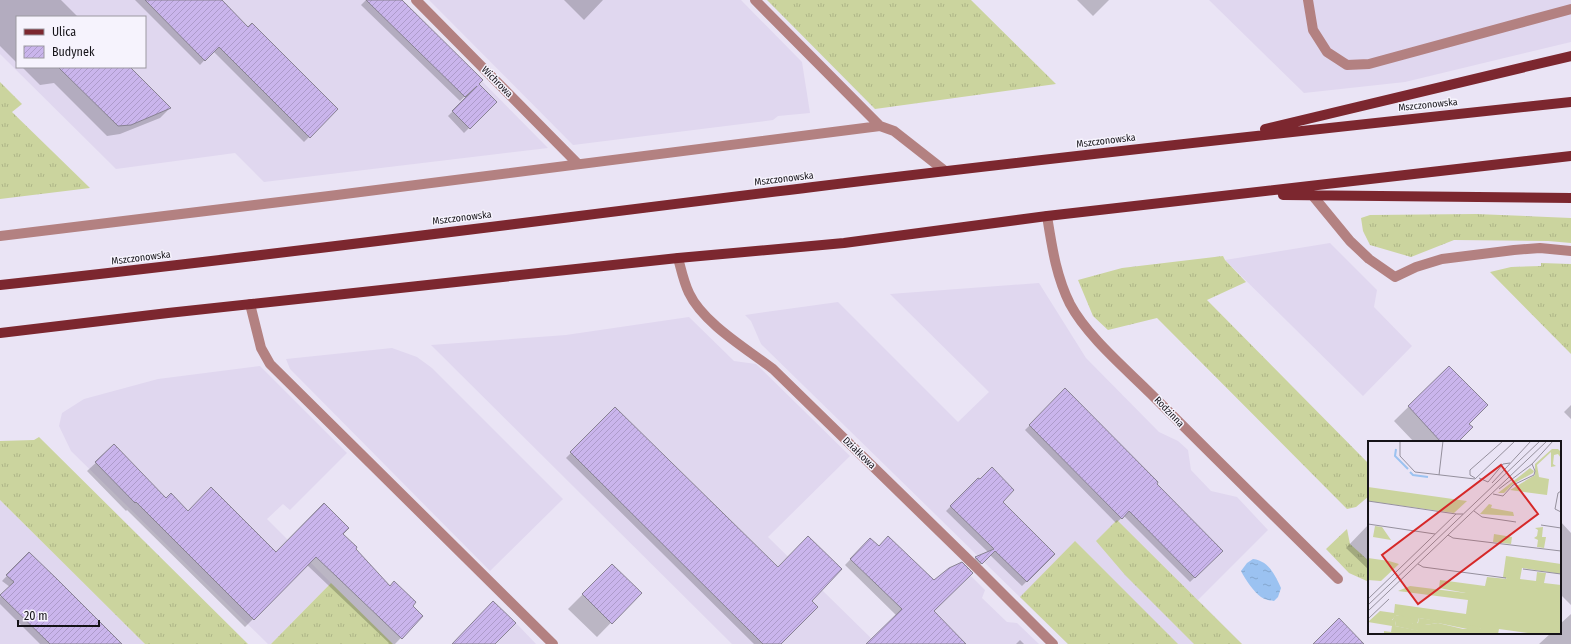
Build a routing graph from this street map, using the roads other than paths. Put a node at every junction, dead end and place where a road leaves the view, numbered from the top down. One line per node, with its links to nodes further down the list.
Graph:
1 (416, 0): 10 (street, Wichrowa)
2 (756, 0): 7 (street)
3 (1308, 0): 4 (street)
4 (1571, 10)
5 (1571, 56): 8 (main road)
6 (1571, 102): 8 (main road, Mszczonowska)
7 (880, 126): 10 (street); 11 (street)
8 (1224, 139): 11 (main road, Mszczonowska)
9 (1571, 156): 12 (main road)
10 (578, 164): 16 (street)
11 (945, 172): 19 (main road, Mszczonowska)
12 (1241, 195): 13 (main road); 15 (main road)
13 (1313, 196): 14 (main road); 17 (street)
14 (1571, 198)
15 (1047, 216): 18 (main road); 22 (street, Rodzinna)
16 (0, 236)
17 (1571, 251)
18 (678, 258): 20 (main road); 24 (street, Działkowa)
19 (0, 285)
20 (250, 304): 21 (main road); 23 (street)
21 (0, 333)
22 (1338, 579)
23 (553, 644)
24 (1053, 644)

